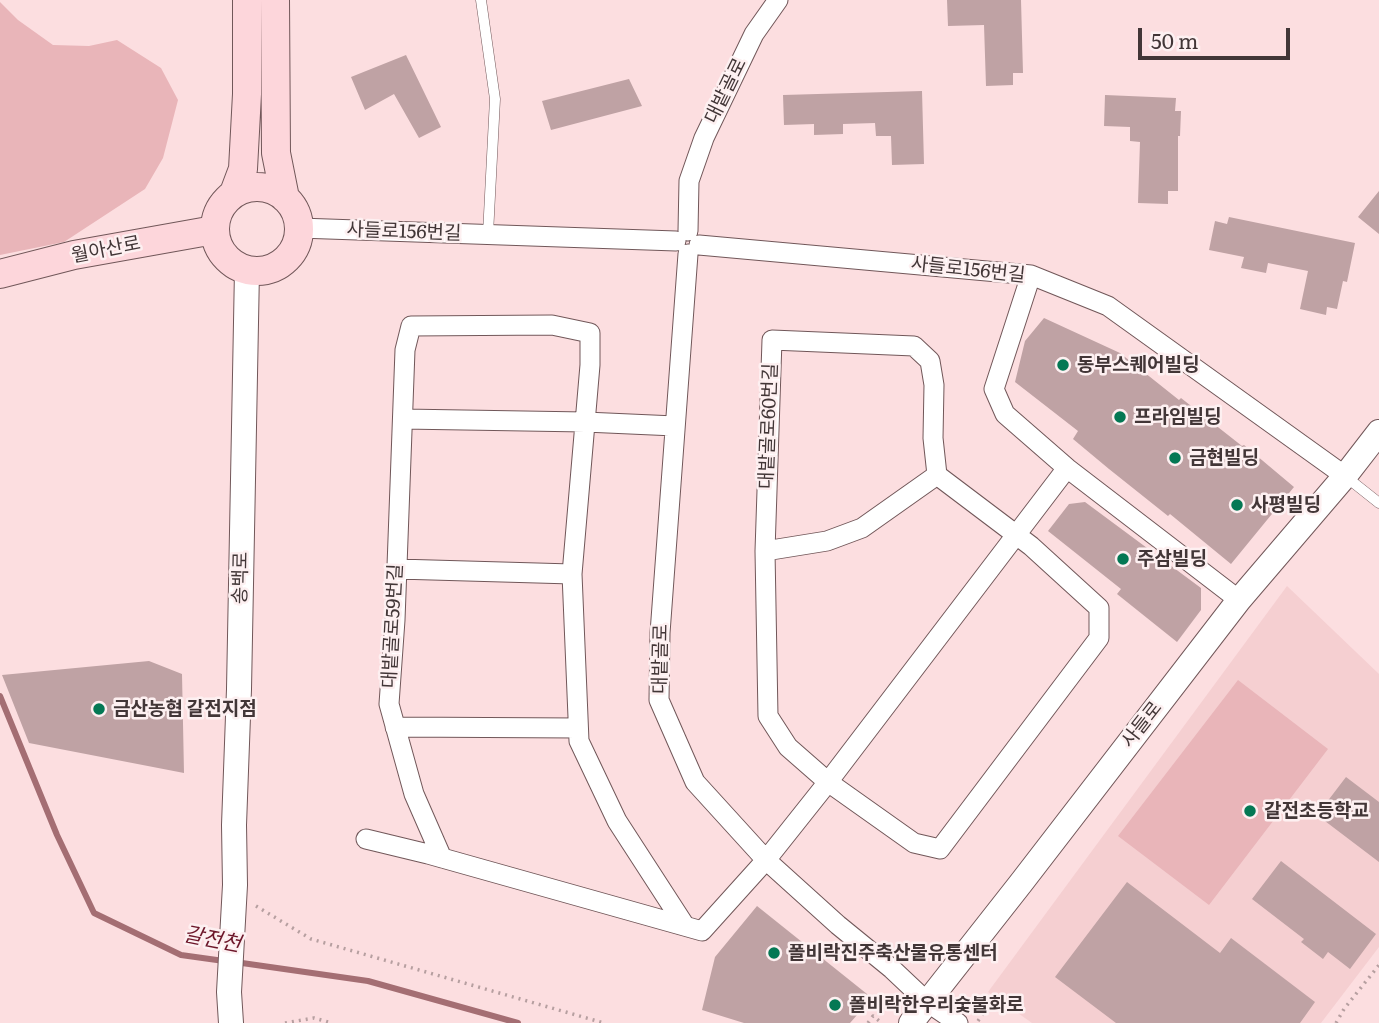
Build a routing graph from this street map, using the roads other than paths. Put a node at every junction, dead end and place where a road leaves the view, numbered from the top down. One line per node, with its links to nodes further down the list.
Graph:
1 (247, 0): 5 (main road)
2 (275, 0): 6 (main road)
3 (481, 0): 9 (lane)
4 (778, 0): 10 (street, 대밭골로)
5 (234, 193): 6 (main road); 8 (main road)
6 (285, 198): 7 (main road)
7 (299, 228): 9 (street, 사들로156번길); 11 (main road)
8 (214, 230): 11 (main road); 12 (main road, 월아산로)
9 (488, 234): 10 (street, 사들로156번길)
10 (688, 243): 13 (street, 사들로156번길); 16 (street, 대밭골로)
11 (247, 270): 35 (street, 송백로)
12 (0, 274)
13 (1031, 275): 18 (street); 20 (street, 사들로156번길)
14 (403, 419): 15 (street); 15 (street, 대밭골로59번길); 24 (street, 대밭골로59번길)
15 (585, 422): 16 (street); 25 (street)
16 (675, 426): 32 (street, 대밭골로)
17 (1379, 432): 20 (street, 사들로)
18 (1067, 468): 22 (street); 26 (street)
19 (937, 475): 22 (street, 대밭골로60번길); 23 (street); 23 (street, 대밭골로60번길)
20 (1345, 476): 21 (lane); 26 (street, 사들로)
21 (1379, 503)
22 (1017, 535): 29 (street); 29 (street, 대밭골로60번길)
23 (765, 551): 29 (street, 대밭골로60번길)
24 (397, 569): 25 (street); 27 (street, 대밭골로59번길)
25 (572, 574): 28 (street)
26 (1239, 600): 34 (street, 사들로)
27 (395, 727): 28 (street); 31 (street, 대밭골로59번길)
28 (578, 728): 33 (street)
29 (828, 782): 32 (street)
30 (366, 839): 31 (street)
31 (442, 858): 33 (street)
32 (766, 860): 33 (street); 34 (street, 대밭골로)
33 (685, 926)
34 (927, 1002): 36 (street, 사들로); 37 (street, 대밭골로)
35 (231, 1023)
36 (911, 1023)
37 (958, 1023)

